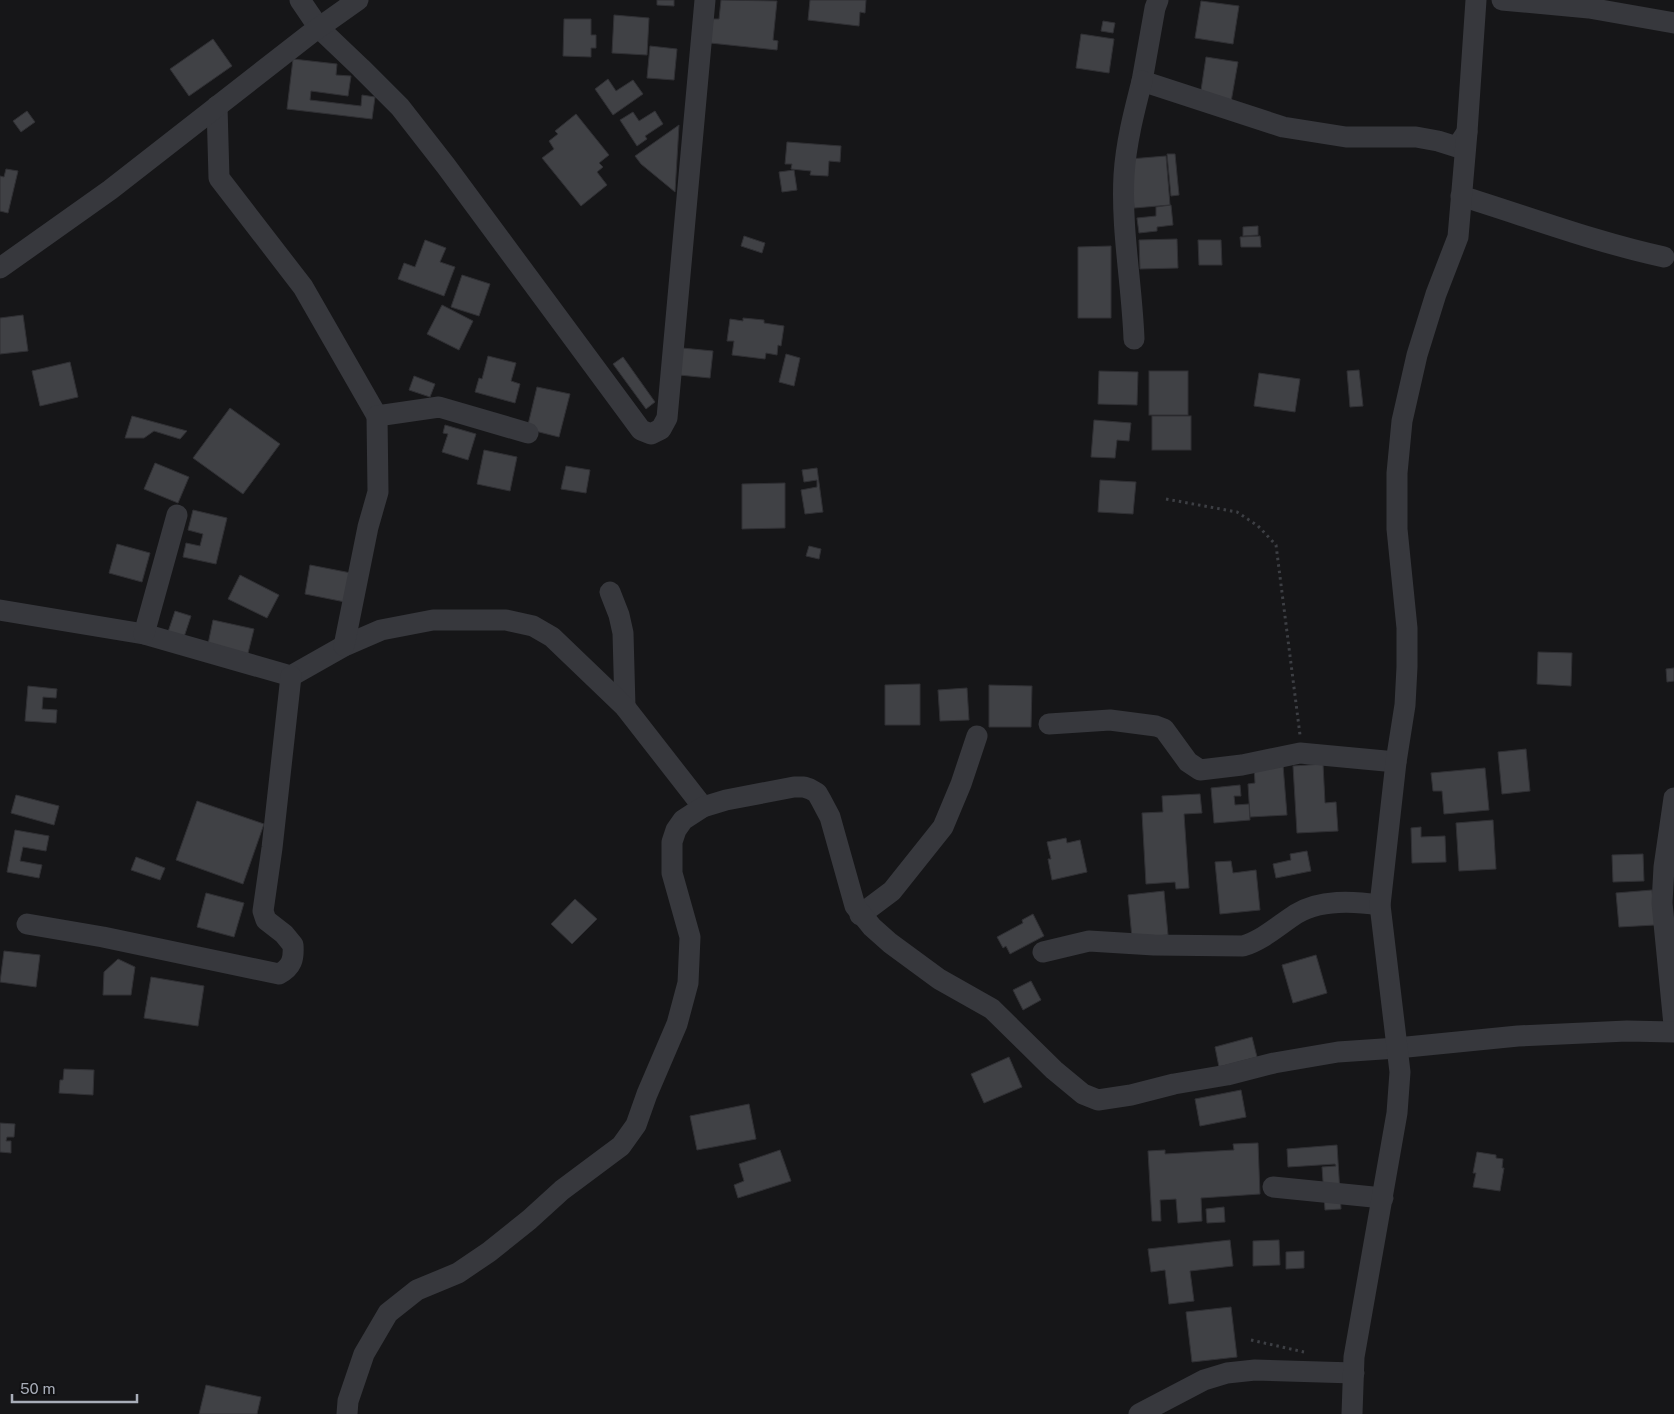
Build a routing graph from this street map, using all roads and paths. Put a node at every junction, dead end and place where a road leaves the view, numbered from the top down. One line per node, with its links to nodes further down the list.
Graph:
1 (300, 0): 9 (street)
2 (358, 0): 9 (street)
3 (705, 0): 9 (street)
4 (1158, 0): 10 (street)
5 (1476, 0): 12 (street)
6 (1502, 0): 7 (street)
7 (1594, 4): 8 (street)
8 (1674, 23)
9 (319, 28): 11 (street)
10 (1142, 81): 12 (street); 16 (street)
11 (217, 106): 15 (street); 17 (street)
12 (1467, 132): 13 (street)
13 (1461, 196): 14 (street); 30 (street)
14 (1664, 257)
15 (1, 265)
16 (1134, 339)
17 (377, 416): 18 (street); 24 (street)
18 (528, 433)
19 (1166, 499): 29 (path)
20 (177, 515): 23 (street)
21 (610, 592): 26 (street)
22 (0, 610): 23 (street)
23 (144, 634): 25 (street)
24 (344, 646): 25 (street); 26 (street)
25 (291, 676): 35 (street)
26 (625, 706): 32 (street)
27 (1049, 724): 29 (street)
28 (977, 736): 34 (street)
29 (1300, 753): 30 (street)
30 (1396, 762): 33 (street)
31 (1674, 798): 37 (street)
32 (703, 807): 34 (street); 45 (street)
33 (1380, 905): 36 (street); 39 (street)
34 (860, 915): 39 (street)
35 (27, 924)
36 (1043, 952)
37 (1674, 1025)
38 (1674, 1032): 39 (street)
39 (1397, 1048): 41 (street)
40 (1273, 1187): 41 (street)
41 (1383, 1198): 44 (street)
42 (1251, 1340): 43 (path)
43 (1313, 1354)
44 (1354, 1373): 46 (street); 47 (street)
45 (347, 1414)
46 (1139, 1414)
47 (1352, 1414)

